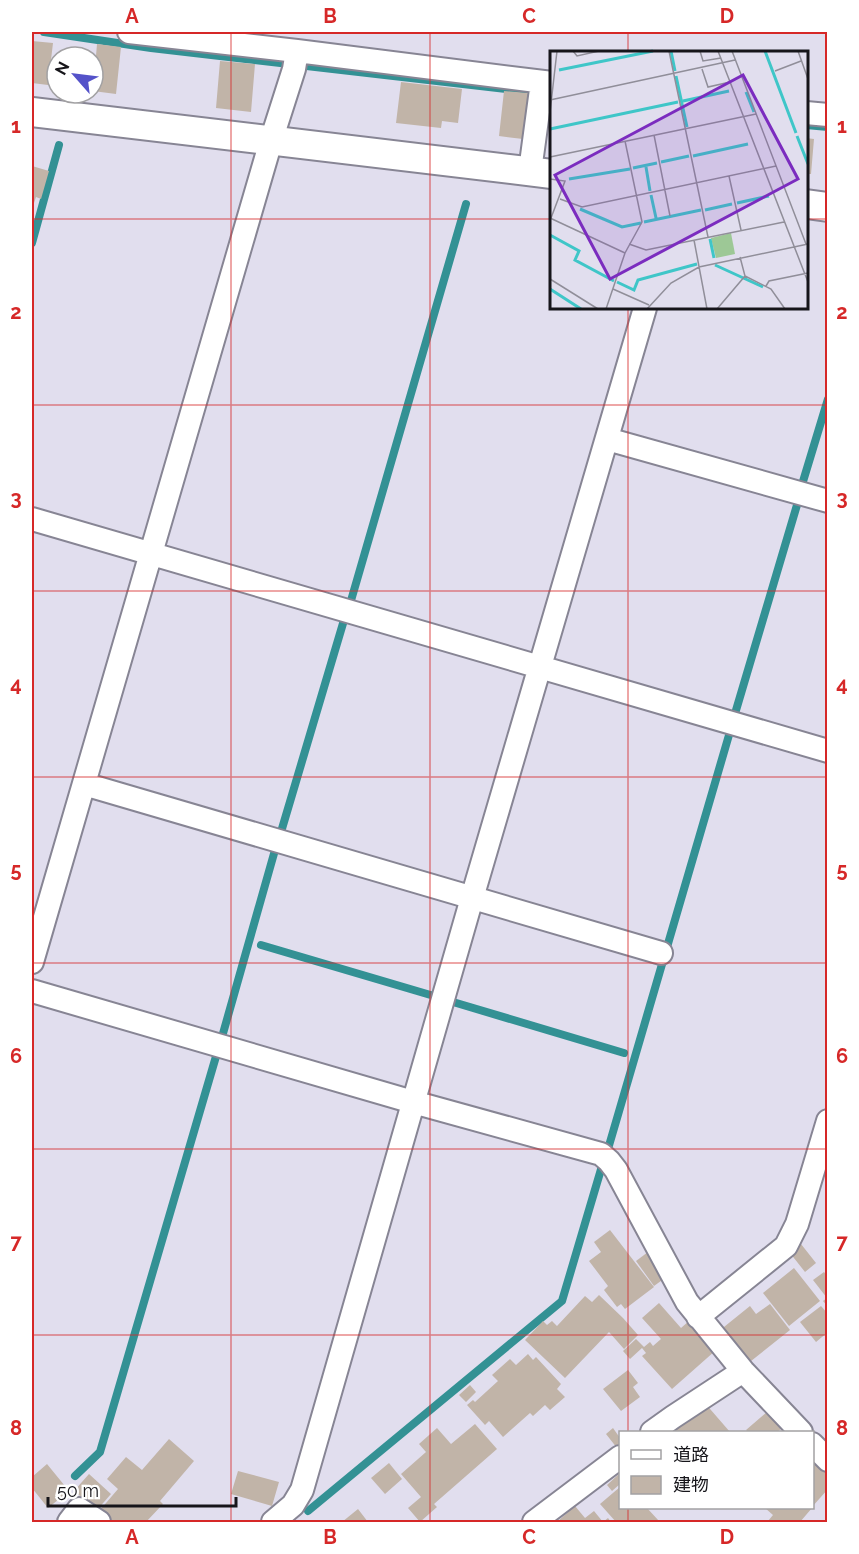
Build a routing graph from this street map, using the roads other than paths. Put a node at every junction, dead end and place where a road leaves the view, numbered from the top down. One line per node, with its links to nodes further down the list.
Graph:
1 (129, 32): 2 (street)
2 (296, 59): 3 (street); 7 (street)
3 (544, 88): 8 (street)
4 (32, 112): 7 (street)
5 (808, 113): 6 (street)
6 (828, 115)
7 (271, 141): 8 (street); 15 (street)
8 (541, 172)
9 (808, 204): 10 (street)
10 (828, 207)
11 (645, 309): 12 (street)
12 (607, 439): 13 (street); 16 (street)
13 (828, 501)
14 (32, 519): 15 (street)
15 (151, 554): 16 (street); 18 (street)
16 (539, 668): 17 (street); 19 (street)
17 (828, 751)
18 (84, 784): 19 (street); 21 (street)
19 (472, 898): 20 (street); 23 (street)
20 (661, 953)
21 (32, 962)
22 (32, 991): 23 (street)
23 (413, 1102): 25 (street); 34 (street)
24 (828, 1121): 25 (street)
25 (698, 1317): 26 (street)
26 (743, 1371): 27 (street); 28 (street)
27 (653, 1431)
28 (800, 1431)
29 (814, 1445): 31 (street)
30 (619, 1458): 35 (street)
31 (828, 1460)
32 (69, 1522): 33 (street)
33 (99, 1522)
34 (273, 1522)
35 (534, 1522)

